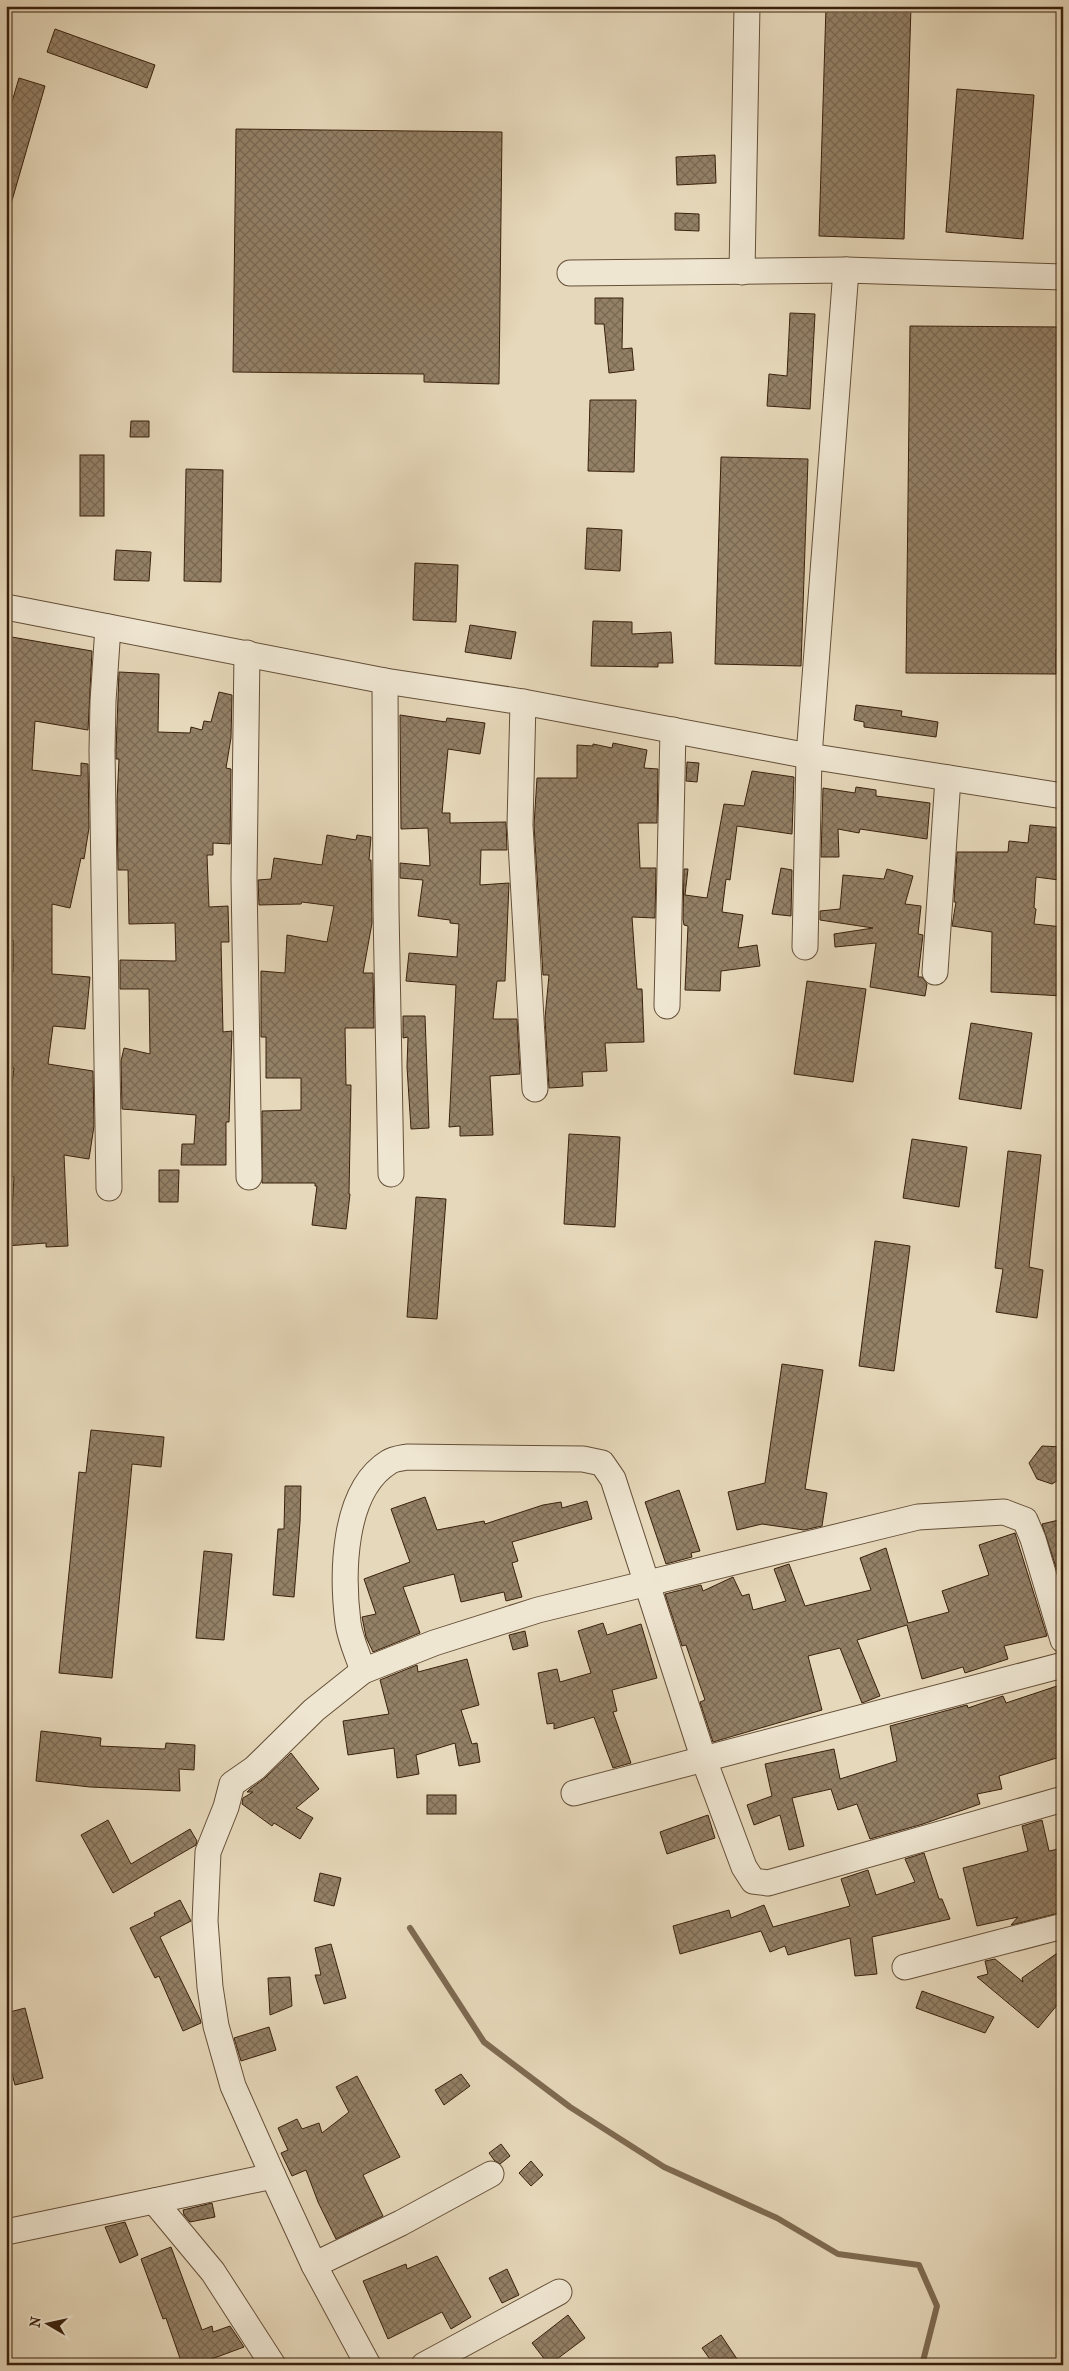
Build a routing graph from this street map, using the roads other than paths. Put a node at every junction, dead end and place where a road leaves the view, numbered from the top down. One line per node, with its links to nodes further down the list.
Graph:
1 (747, 6): 3 (street)
2 (846, 270): 3 (street); 5 (street); 12 (street)
3 (742, 272): 4 (street)
4 (570, 273)
5 (1063, 278)
6 (6, 607): 7 (street)
7 (108, 627): 8 (street); 21 (street)
8 (247, 653): 9 (street); 20 (street)
9 (385, 681): 10 (street); 19 (street)
10 (523, 702): 11 (street); 18 (street)
11 (673, 730): 12 (street); 17 (street)
12 (810, 756): 13 (street); 15 (street)
13 (948, 778): 14 (street); 16 (street)
14 (1063, 796)
15 (805, 947)
16 (935, 972)
17 (667, 1006)
18 (535, 1089)
19 (391, 1174)
20 (249, 1177)
21 (109, 1188)
22 (646, 1582): 23 (street); 25 (street); 25 (street); 26 (street)
23 (1063, 1640)
24 (1063, 1665): 26 (street)
25 (362, 1671): 32 (street)
26 (704, 1760): 27 (street); 28 (street)
27 (574, 1793)
28 (1063, 1798)
29 (1063, 1926): 30 (street)
30 (905, 1967)
31 (491, 2174): 35 (street)
32 (273, 2176): 33 (street); 35 (street)
33 (154, 2201): 34 (street); 37 (street)
34 (6, 2232)
35 (314, 2265): 38 (street)
36 (559, 2292): 39 (street)
37 (273, 2365)
38 (368, 2365)
39 (424, 2365)

